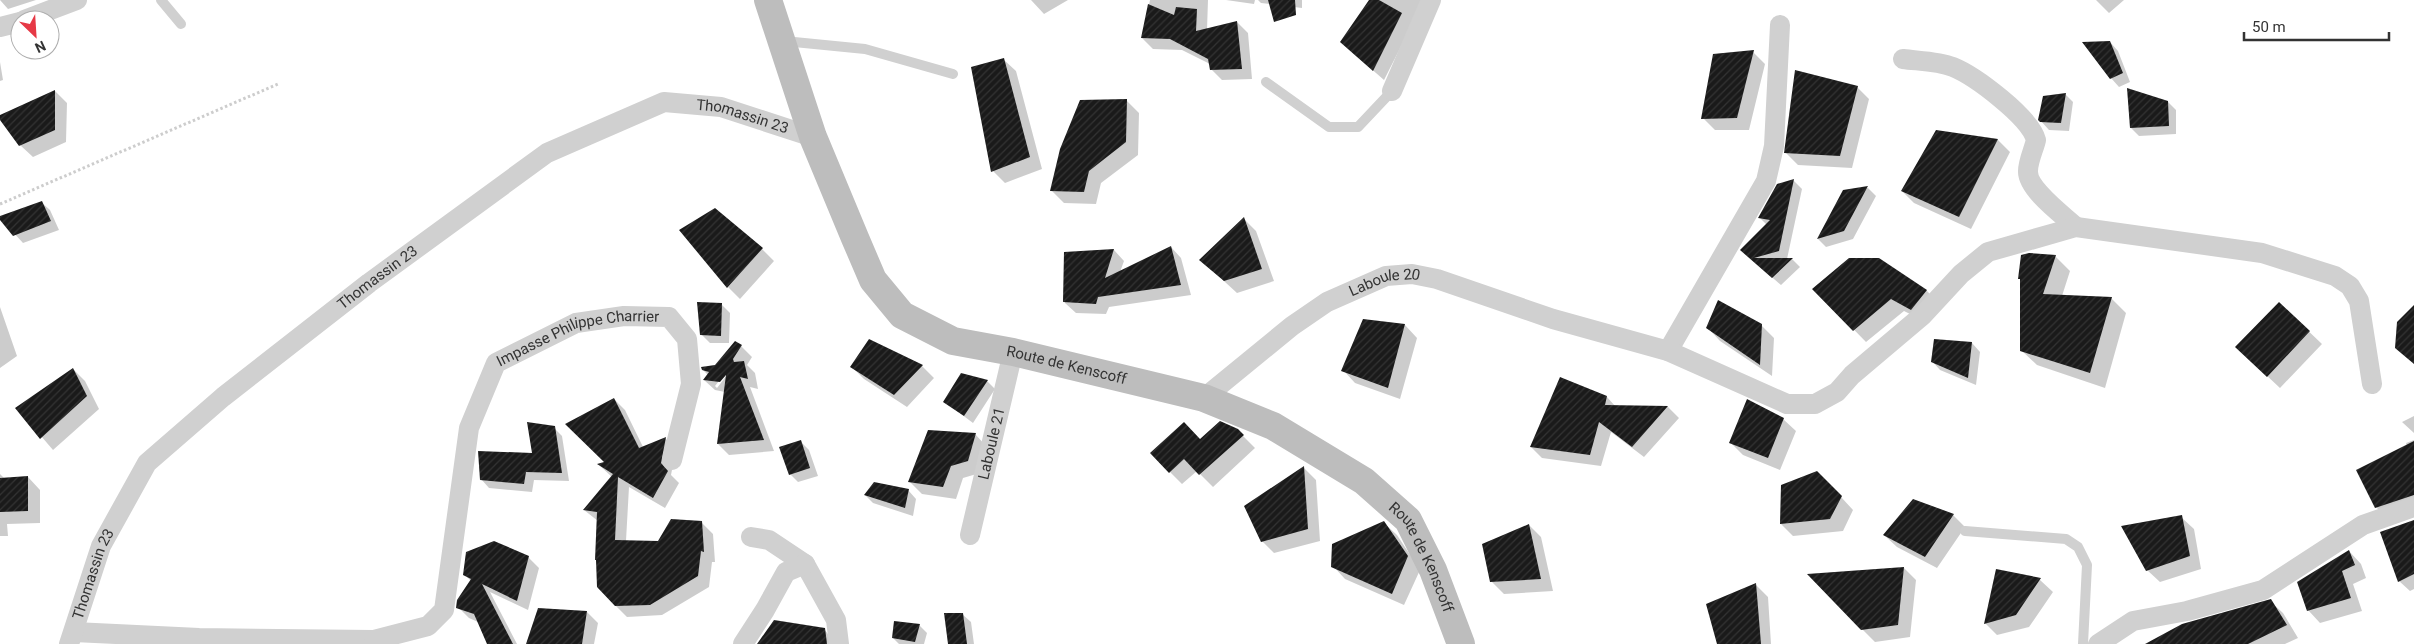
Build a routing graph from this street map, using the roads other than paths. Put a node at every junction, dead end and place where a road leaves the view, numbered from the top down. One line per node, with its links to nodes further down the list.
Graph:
1 (77, 0): 5 (street)
2 (161, 0): 6 (lane)
3 (768, 0): 8 (main road, Route de Kenscoff)
4 (1431, 0): 12 (street)
5 (50, 10)
6 (181, 24)
7 (1780, 24): 15 (street)
8 (781, 40): 10 (lane); 13 (main road, Route de Kenscoff)
9 (1903, 59): 14 (street)
10 (953, 74)
11 (1266, 82): 12 (lane)
12 (1392, 91)
13 (813, 137): 16 (main road, Route de Kenscoff); 25 (street, Thomassin 23)
14 (2076, 227): 15 (street, Laboule 20); 17 (street)
15 (1668, 351): 18 (street, Laboule 20)
16 (1013, 352): 18 (main road, Route de Kenscoff); 22 (street, Laboule 21)
17 (2372, 384)
18 (1204, 398): 29 (main road, Route de Kenscoff)
19 (672, 460): 26 (street, Impasse Philippe Charrier)
20 (2414, 507): 31 (street)
21 (1964, 531): 30 (lane)
22 (970, 535)
23 (751, 537): 24 (street)
24 (805, 564): 27 (street); 28 (street)
25 (71, 638): 26 (street, Impasse Philippe Charrier)
26 (380, 642)
27 (743, 644)
28 (839, 644)
29 (1461, 644)
30 (2083, 644)
31 (2098, 644)

